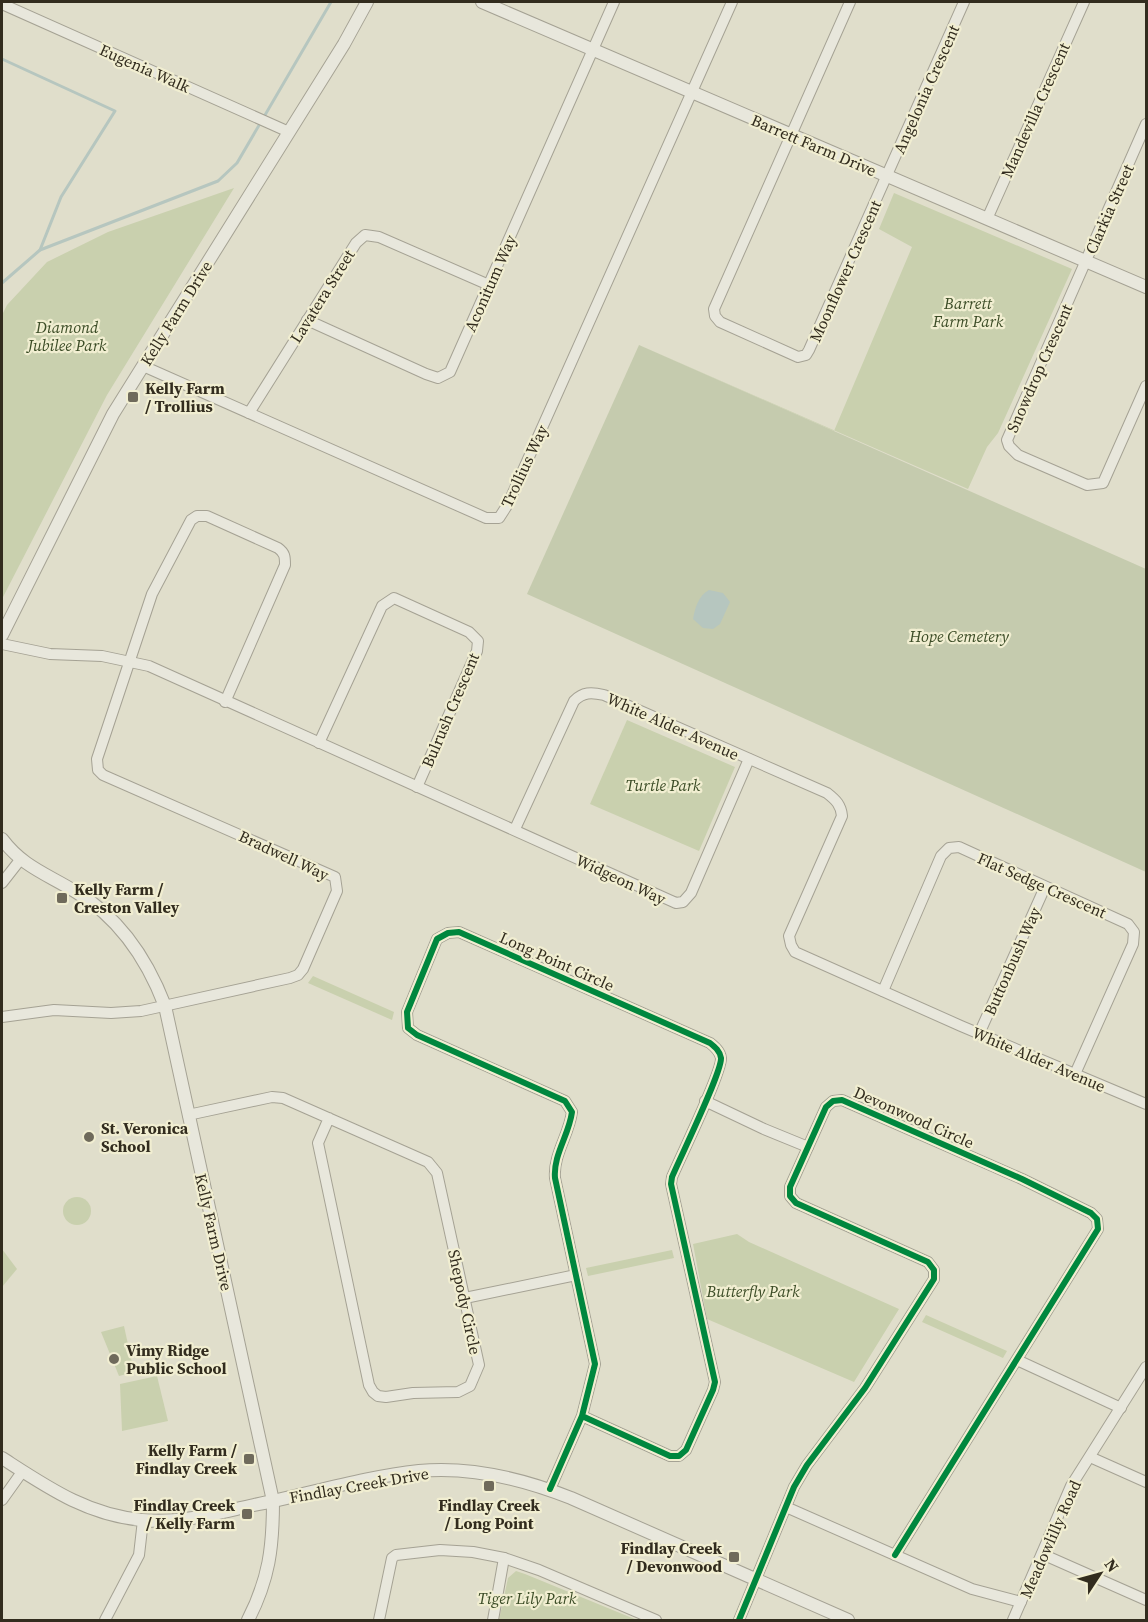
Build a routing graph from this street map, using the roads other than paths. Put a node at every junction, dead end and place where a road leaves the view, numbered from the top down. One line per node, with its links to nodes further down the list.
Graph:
1 (367, 2): 12 (street, Kelly Farm Drive)
2 (614, 2): 9 (street, Aconitum Way)
3 (732, 2): 10 (street)
4 (850, 2): 13 (street)
5 (964, 2): 14 (street, Angelonia Crescent)
6 (1084, 2): 15 (street, Mandevilla Crescent)
7 (7, 4): 12 (street, Eugenia Walk)
8 (490, 4): 9 (street, Barrett Farm Drive)
9 (593, 50): 10 (street, Barrett Farm Drive); 17 (street, Aconitum Way)
10 (692, 93): 13 (street, Barrett Farm Drive); 22 (street, Trollius Way)
11 (1146, 124): 16 (street, Clarkia Street)
12 (289, 132): 20 (street, Kelly Farm Drive)
13 (791, 135): 14 (street, Barrett Farm Drive); 14 (street, Moonflower Crescent)
14 (888, 177): 15 (street, Barrett Farm Drive)
15 (987, 219): 16 (street, Barrett Farm Drive)
16 (1086, 261): 18 (street, Barrett Farm Drive); 21 (street, Snowdrop Crescent)
17 (489, 285): 19 (street, Lavatera Street); 19 (street, Aconitum Way)
18 (1146, 287)
19 (307, 320): 22 (street, Lavatera Street)
20 (143, 366): 22 (street, Trollius Way); 23 (street, Kelly Farm Drive)
21 (1146, 386)
22 (249, 413)
23 (2, 635)
24 (2, 644): 25 (street)
25 (130, 661): 26 (street); 26 (street); 36 (street, Bradwell Way)
26 (225, 702): 27 (street)
27 (319, 743): 29 (street); 29 (street, Bulrush Crescent)
28 (749, 759): 30 (street, White Alder Avenue); 30 (street, Widgeon Way); 35 (street, White Alder Avenue)
29 (417, 787): 30 (street)
30 (515, 829)
31 (2, 839): 32 (street, Kelly Farm Drive)
32 (21, 860): 33 (street); 36 (street, Kelly Farm Drive)
33 (2, 883)
34 (1045, 887): 35 (street, Flat Sedge Crescent); 38 (street, Buttonbush Way); 39 (street, Flat Sedge Crescent)
35 (883, 992): 38 (street, White Alder Avenue)
36 (165, 1006): 37 (street, Bradwell Way); 42 (street, Kelly Farm Drive)
37 (2, 1017)
38 (980, 1034): 39 (street, White Alder Avenue)
39 (1075, 1074): 41 (street, White Alder Avenue)
40 (705, 1101): 44 (street); 45 (street, Long Point Circle); 50 (street, Long Point Circle)
41 (1146, 1104)
42 (188, 1116): 43 (street, Shepody Circle); 57 (street, Kelly Farm Drive)
43 (329, 1118): 46 (street, Shepody Circle); 46 (street, Shepody Circle)
44 (808, 1147): 47 (street, Devonwood Circle); 58 (street, Devonwood Circle)
45 (576, 1275): 46 (street); 50 (street, Long Point Circle)
46 (465, 1298)
47 (1017, 1360): 49 (street); 61 (street, Devonwood Circle)
48 (1146, 1366): 49 (street, Meadowlilly Road)
49 (1121, 1408): 51 (street, Meadowlilly Road)
50 (582, 1416): 55 (street, Long Point Circle)
51 (1090, 1457): 54 (street); 60 (street, Meadowlilly Road)
52 (2, 1458): 53 (street, Findlay Creek Drive)
53 (22, 1472): 56 (street); 59 (street, Findlay Creek Drive)
54 (1146, 1482)
55 (550, 1490): 57 (street, Findlay Creek Drive); 63 (street, Findlay Creek Drive)
56 (2, 1500)
57 (273, 1501): 59 (street, Findlay Creek Drive); 67 (street, Kelly Farm Drive)
58 (786, 1507): 61 (street); 63 (street, Devonwood Circle)
59 (143, 1520): 66 (street)
60 (1042, 1554): 64 (street); 65 (street, Meadowlilly Road)
61 (896, 1556): 65 (street)
62 (504, 1558): 68 (street); 69 (street); 70 (street)
63 (756, 1580): 71 (street, Devonwood Circle); 72 (street, Findlay Creek Drive)
64 (1146, 1600)
65 (1021, 1602): 73 (street, Meadowlilly Road)
66 (105, 1620)
67 (248, 1620)
68 (379, 1620)
69 (493, 1620)
70 (656, 1620)
71 (739, 1620)
72 (848, 1620)
73 (1013, 1620)

